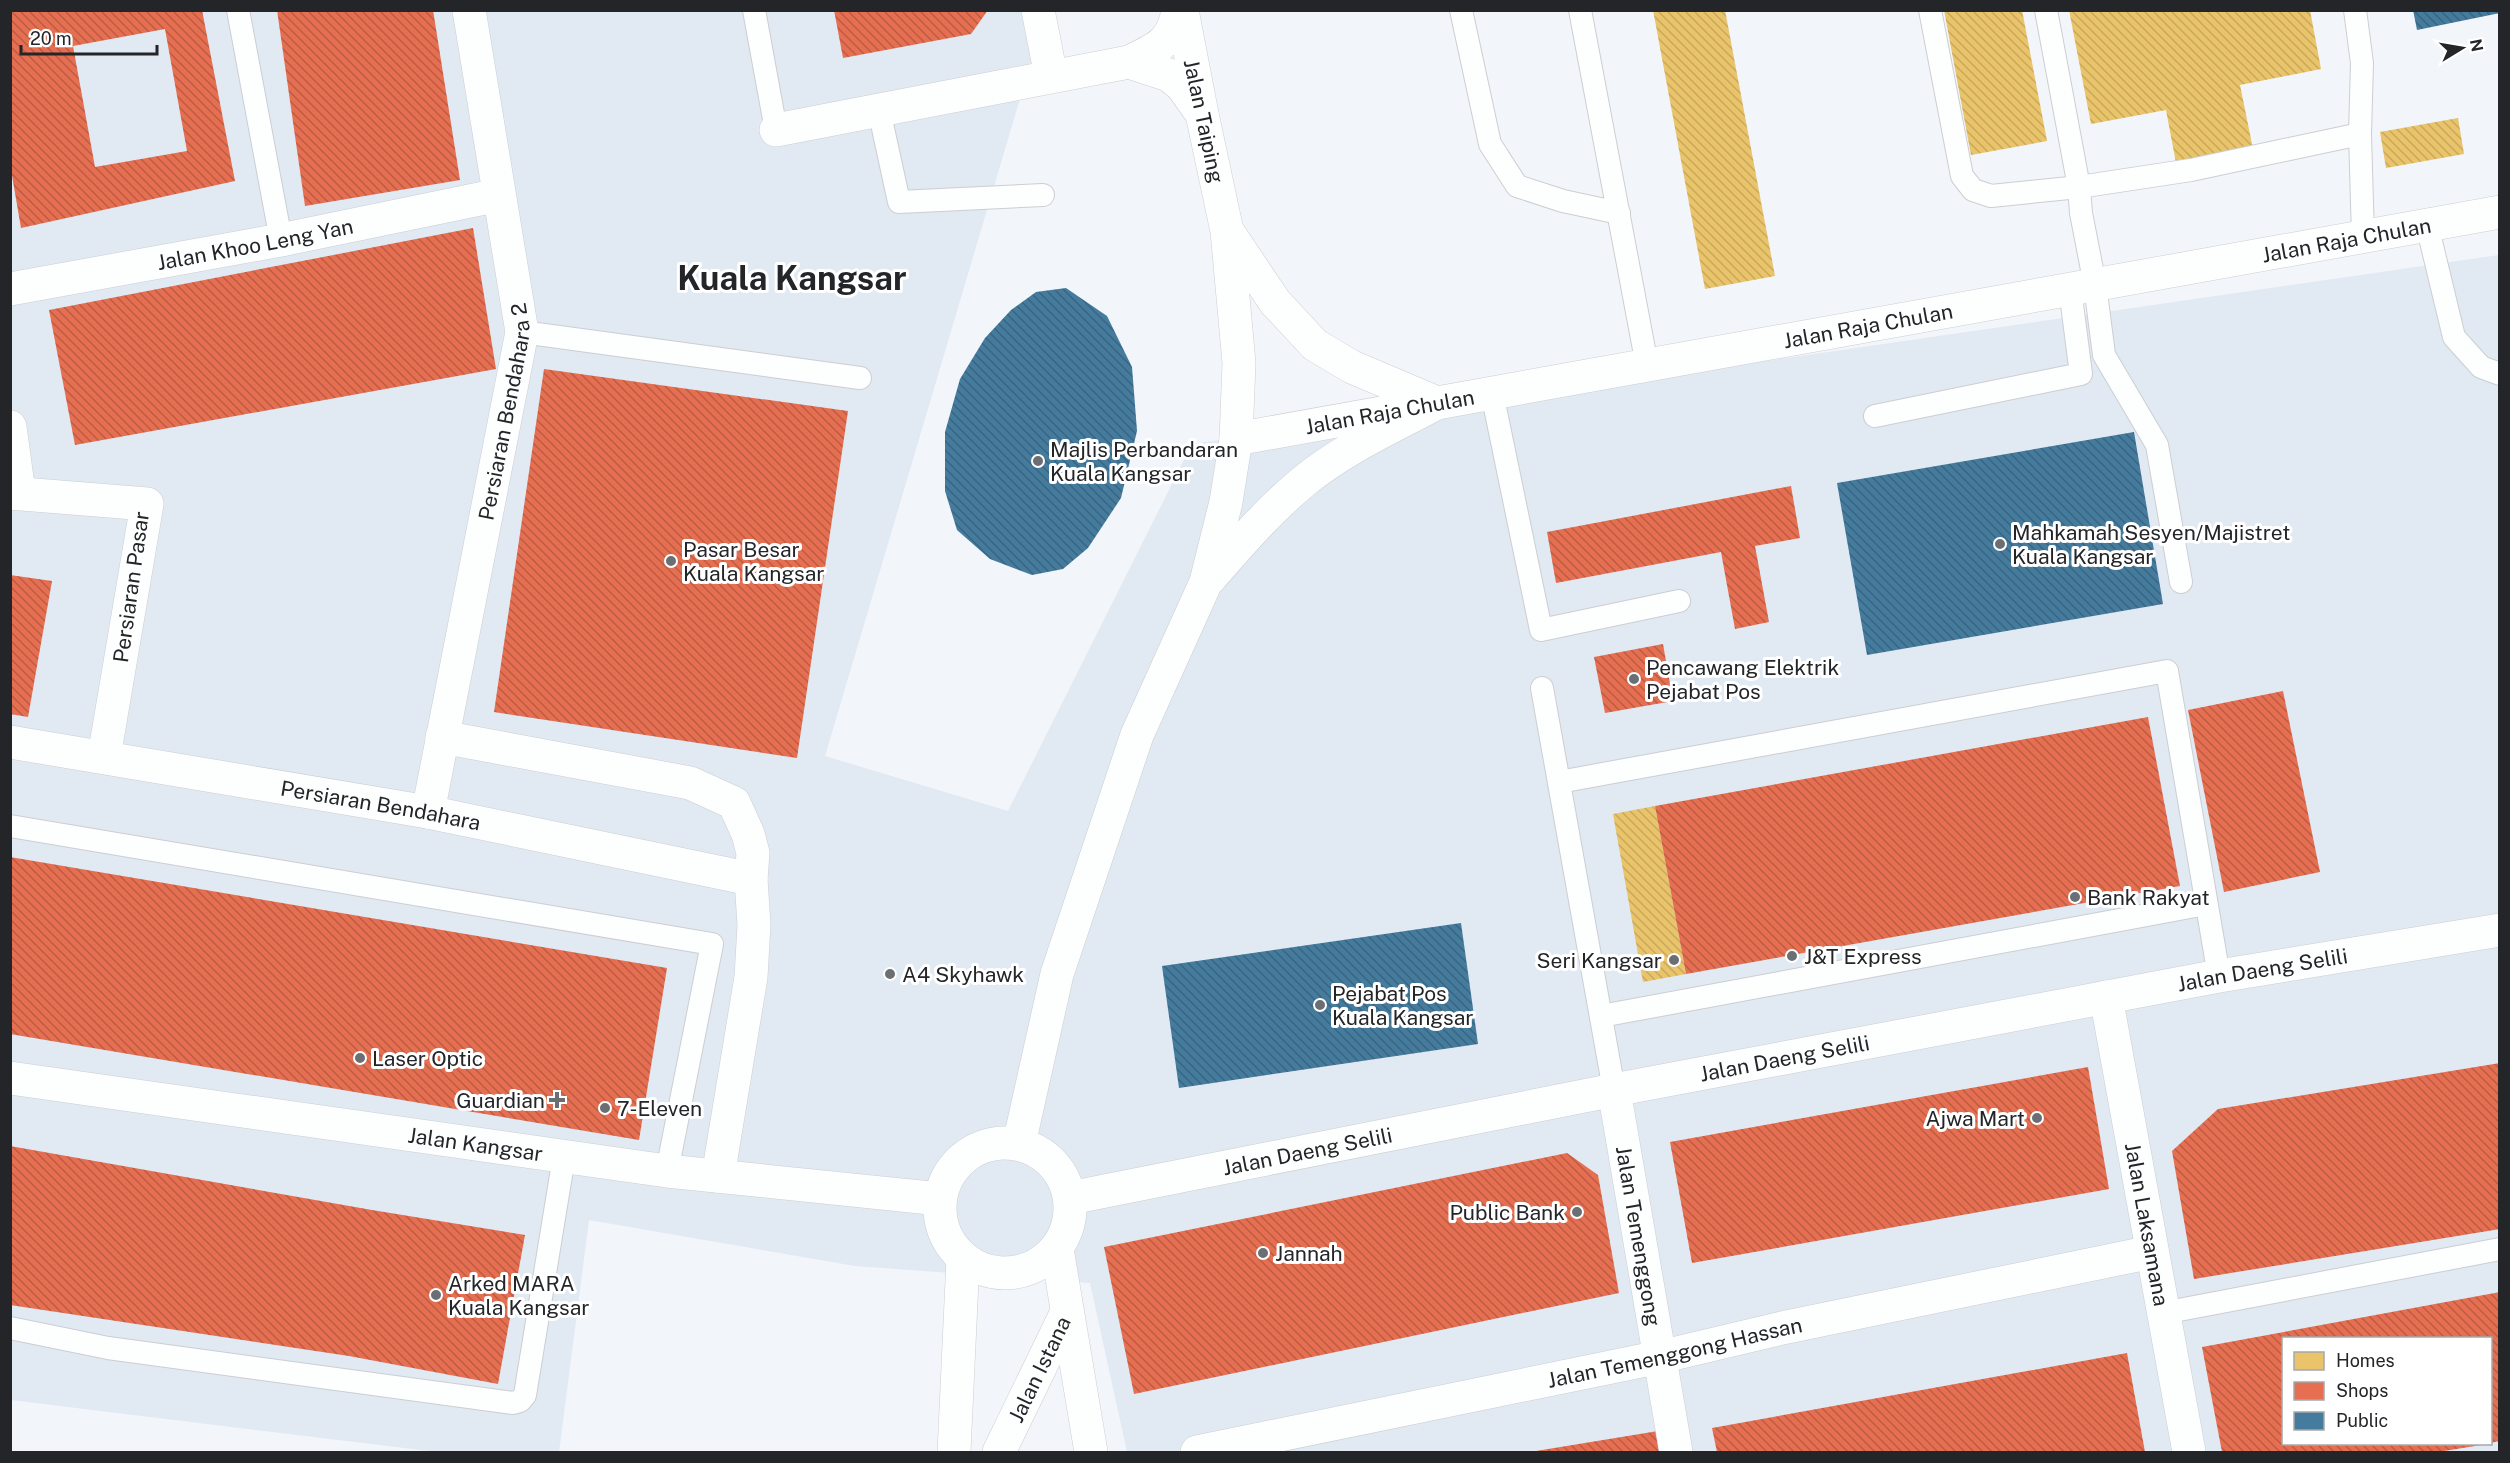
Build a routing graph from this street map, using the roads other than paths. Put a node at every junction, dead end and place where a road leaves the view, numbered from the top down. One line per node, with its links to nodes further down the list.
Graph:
1 (238, 10): 25 (lane)
2 (468, 10): 18 (main road, Persiaran Bendahara 2)
3 (754, 10): 15 (lane)
4 (1038, 10): 12 (main road)
5 (1180, 10): 11 (main road); 14 (main road, Jalan Taiping)
6 (1461, 10): 21 (lane)
7 (1580, 10): 21 (lane)
8 (1930, 10): 17 (lane)
9 (2046, 10): 17 (lane)
10 (2355, 10): 16 (lane)
11 (1130, 62): 12 (main road); 14 (main road)
12 (1051, 76): 13 (main road)
13 (879, 110): 15 (main road); 19 (lane)
14 (1202, 114): 23 (main road, Jalan Taiping)
15 (776, 130)
16 (2360, 134): 17 (lane); 24 (lane)
17 (2079, 187): 26 (lane)
18 (500, 195): 25 (main road, Jalan Khoo Leng Yan); 28 (main road, Persiaran Bendahara 2)
19 (1043, 195)
20 (2499, 212): 22 (main road, Jalan Raja Chulan)
21 (1618, 213): 29 (lane)
22 (2427, 225): 24 (main road, Jalan Raja Chulan); 30 (lane)
23 (1227, 231): 33 (main road); 36 (main road, Jalan Taiping)
24 (2363, 237): 26 (main road, Jalan Raja Chulan)
25 (281, 240): 27 (main road, Jalan Khoo Leng Yan)
26 (2083, 287): 29 (main road, Jalan Raja Chulan); 34 (lane); 39 (lane)
27 (10, 289)
28 (522, 333): 31 (lane); 42 (main road, Persiaran Bendahara 2)
29 (1647, 365): 32 (main road, Jalan Raja Chulan)
30 (2499, 374)
31 (860, 378)
32 (1492, 393): 33 (main road, Jalan Raja Chulan); 40 (lane)
33 (1437, 403): 36 (main road, Jalan Raja Chulan); 38 (main road)
34 (1875, 416)
35 (10, 427): 37 (main road)
36 (1236, 439): 38 (main road, Jalan Taiping)
37 (15, 493): 44 (main road, Persiaran Pasar)
38 (1206, 582): 56 (main road)
39 (2181, 582)
40 (1679, 601)
41 (1542, 688): 45 (lane)
42 (442, 737): 46 (main road, Persiaran Bendahara 2); 48 (main road)
43 (10, 742): 44 (main road, Persiaran Bendahara)
44 (104, 758): 46 (main road, Persiaran Bendahara)
45 (1559, 782): 49 (lane); 53 (lane)
46 (428, 812): 48 (main road, Persiaran Bendahara)
47 (10, 826): 58 (lane)
48 (751, 879): 59 (main road)
49 (2206, 904): 51 (lane); 53 (lane)
50 (2499, 930): 51 (main road, Jalan Daeng Selili)
51 (2219, 976): 52 (main road, Jalan Daeng Selili)
52 (2106, 997): 55 (main road, Jalan Daeng Selili); 64 (main road, Jalan Laksamana)
53 (1601, 1016): 55 (lane)
54 (10, 1078): 57 (main road, Jalan Kangsar)
55 (1614, 1090): 60 (main road, Jalan Daeng Selili); 69 (main road, Jalan Temenggong)
56 (1019, 1144): 60 (main road); 61 (main road)
57 (564, 1157): 58 (main road, Jalan Kangsar); 68 (lane)
58 (667, 1172): 59 (main road, Jalan Kangsar)
59 (718, 1176): 61 (main road, Jalan Kangsar)
60 (1070, 1198): 62 (main road)
61 (940, 1199): 65 (main road)
62 (1057, 1249): 65 (main road); 66 (main road, Jalan Istana)
63 (2499, 1249): 67 (lane)
64 (2152, 1252): 67 (main road, Jalan Laksamana); 69 (main road, Jalan Temenggong Hassan)
65 (963, 1259): 70 (main road)
66 (1067, 1312): 71 (main road, Jalan Istana); 72 (main road)
67 (2163, 1313): 75 (main road, Jalan Laksamana)
68 (10, 1328)
69 (1660, 1357): 73 (main road, Jalan Temenggong Hassan); 74 (main road, Jalan Temenggong)
70 (954, 1452)
71 (999, 1452)
72 (1091, 1452)
73 (1197, 1452)
74 (1676, 1452)
75 (2189, 1452)

